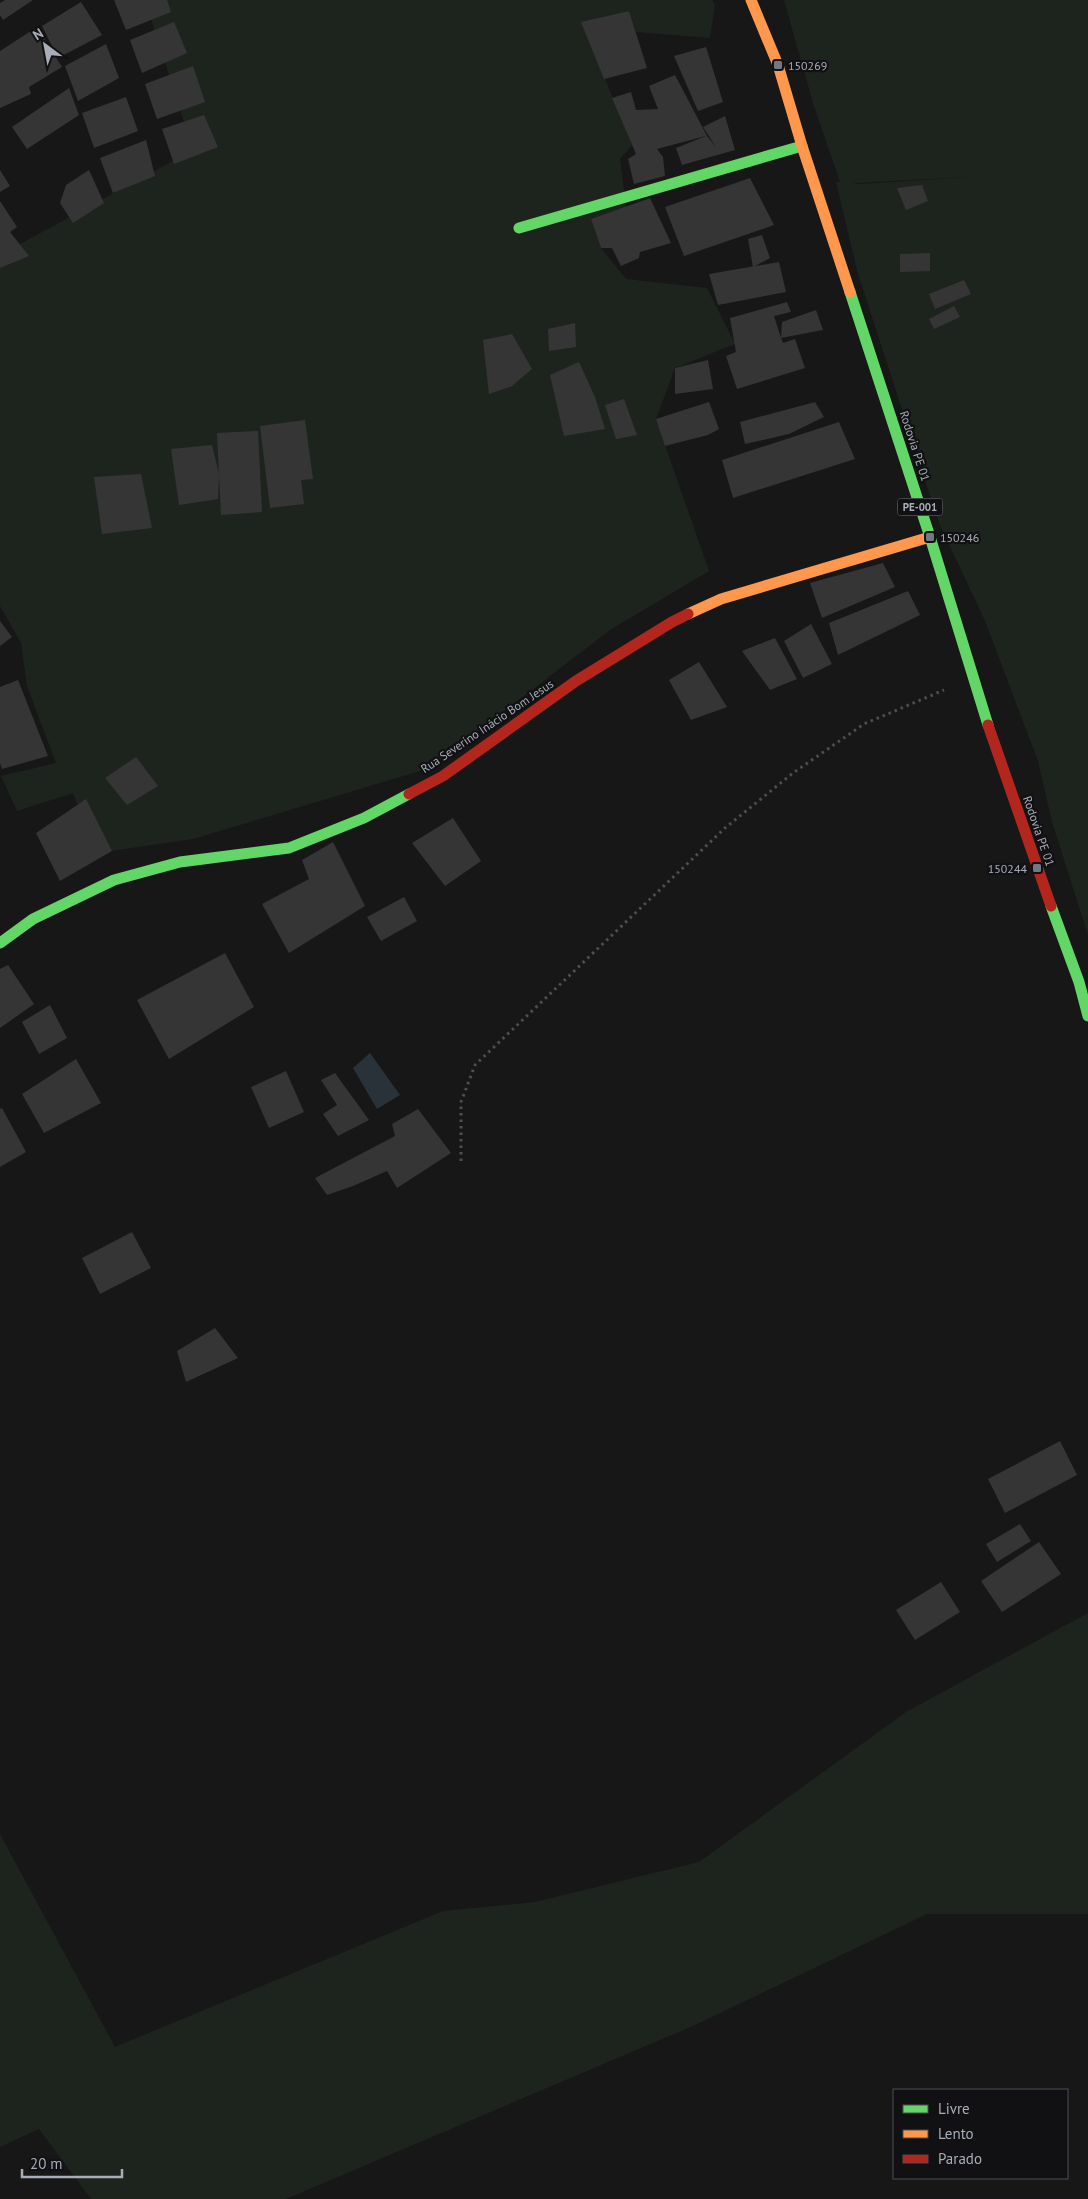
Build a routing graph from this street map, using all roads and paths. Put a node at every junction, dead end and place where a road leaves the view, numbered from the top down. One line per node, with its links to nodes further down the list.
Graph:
1 (751, 0): 2 (street, Rodovia PE 01 / PE-001)
2 (802, 146): 3 (street); 4 (street, Rodovia PE 01 / PE-001)
3 (519, 228)
4 (930, 537): 5 (street, Rodovia PE 01 / PE-001); 6 (street, Rua Severino Inácio Bom Jesus)
5 (972, 678): 7 (street, Rodovia PE 01 / PE-001); 8 (path)
6 (0, 944)
7 (1088, 1016)
8 (461, 1161)

